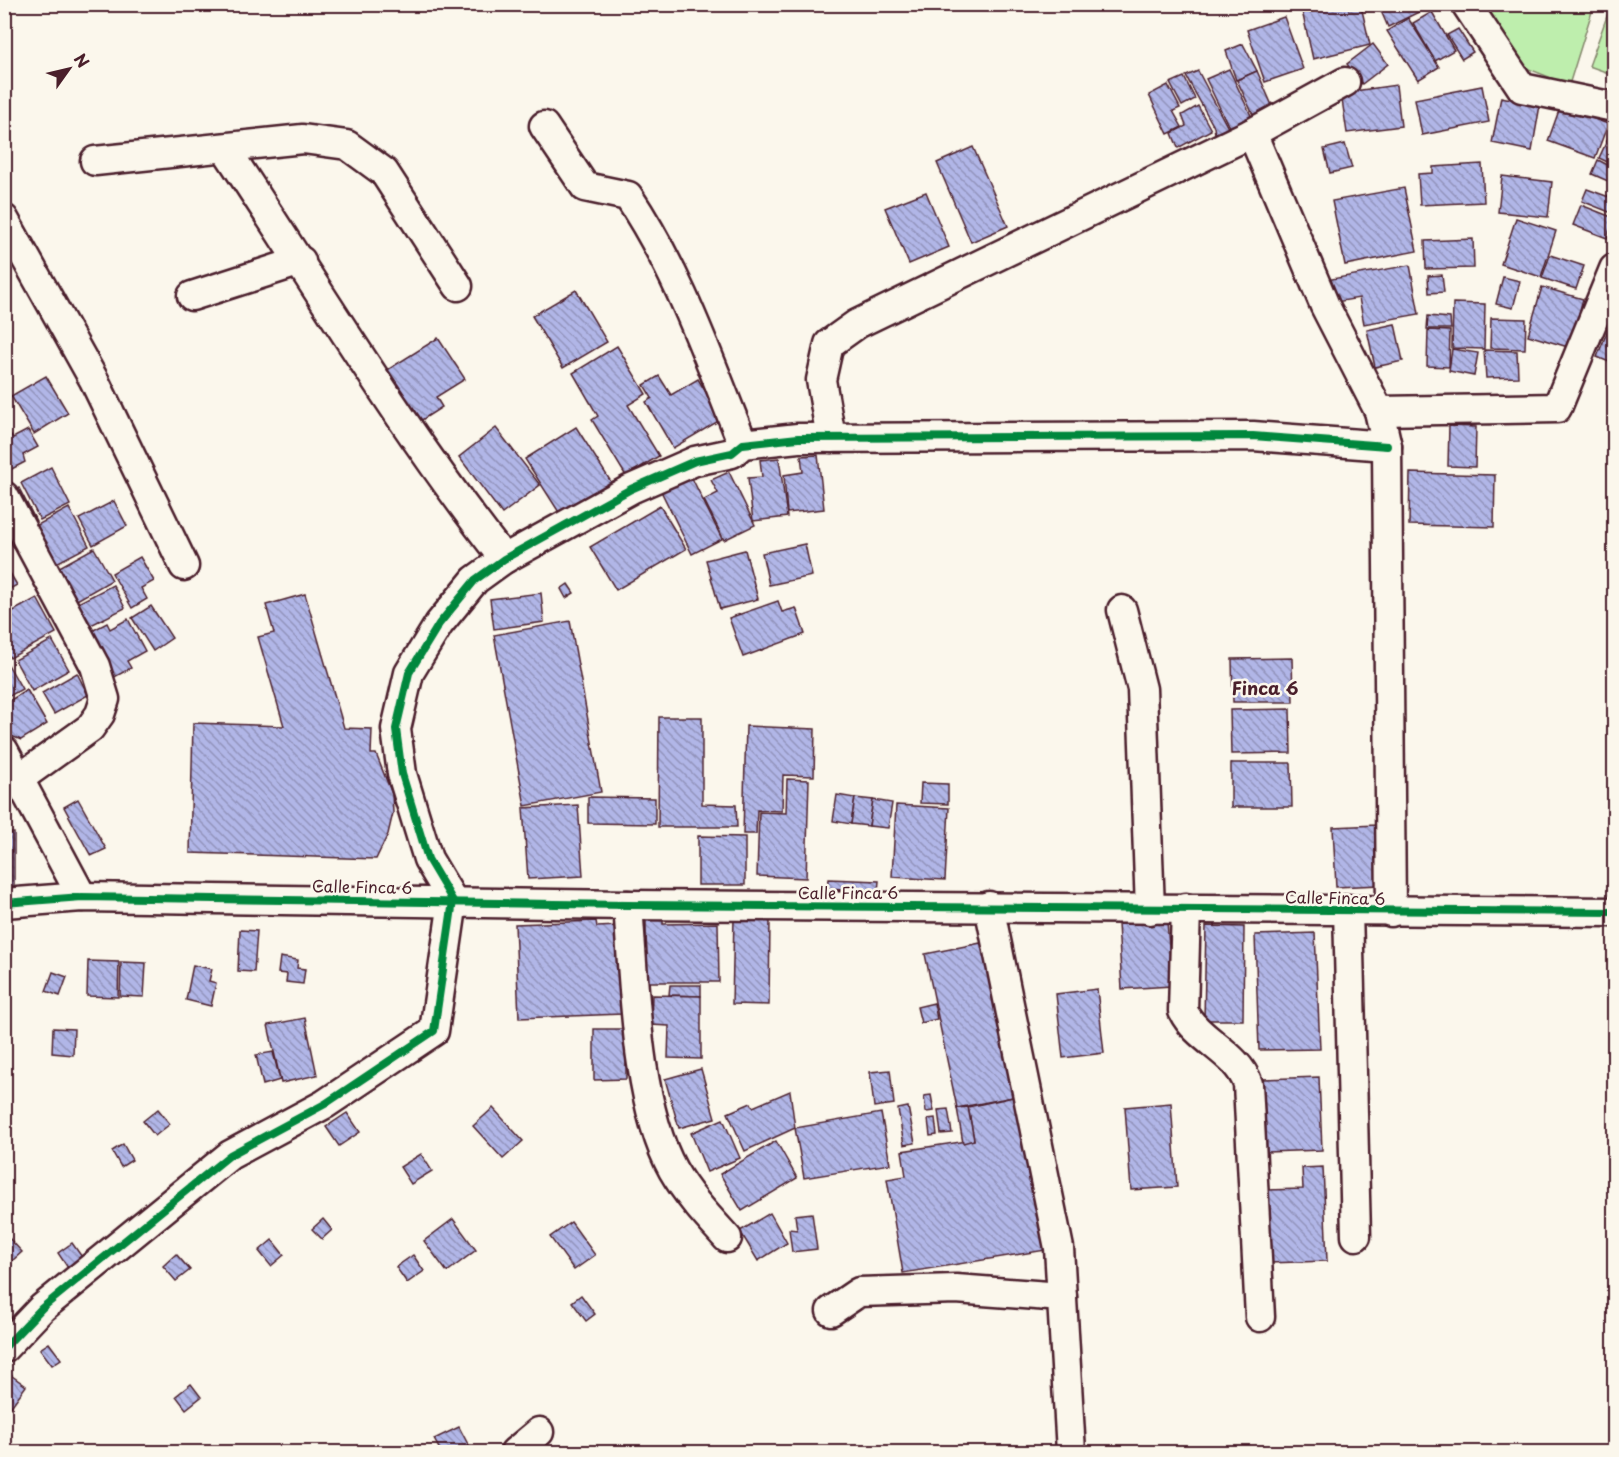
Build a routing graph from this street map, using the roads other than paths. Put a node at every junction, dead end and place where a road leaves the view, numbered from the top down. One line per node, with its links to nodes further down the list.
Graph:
1 (1466, 4): 3 (street)
2 (1345, 81): 5 (street)
3 (1614, 106)
4 (544, 126): 15 (street)
5 (1252, 133): 13 (street); 14 (street)
6 (225, 148): 7 (street); 9 (street); 11 (street)
7 (95, 161)
8 (4, 219): 19 (street)
9 (301, 261): 12 (street); 18 (street)
10 (1614, 269): 13 (street)
11 (458, 286)
12 (192, 296)
13 (1379, 411): 16 (street)
14 (831, 438): 15 (street); 16 (street)
15 (743, 444): 18 (street)
16 (1387, 446): 30 (street)
17 (4, 496): 21 (street)
18 (504, 559): 23 (street)
19 (184, 566)
20 (1122, 610): 29 (street)
21 (10, 763): 22 (street)
22 (82, 897): 23 (street, Calle Finca 6); 24 (street, Calle Finca 6)
23 (453, 901): 25 (street, Calle Finca 6); 37 (street)
24 (4, 903)
25 (628, 905): 26 (street, Calle Finca 6); 33 (street)
26 (988, 906): 29 (street, Calle Finca 6); 34 (street)
27 (1186, 908): 28 (street, Calle Finca 6); 29 (street, Calle Finca 6); 36 (street)
28 (1347, 909): 30 (street, Calle Finca 6); 32 (street)
29 (1150, 910)
30 (1391, 912): 31 (street, Calle Finca 6)
31 (1614, 912)
32 (1356, 1236)
33 (727, 1238)
34 (1062, 1297): 35 (street); 40 (street)
35 (831, 1311)
36 (1260, 1317)
37 (4, 1348)
38 (539, 1432): 39 (street)
39 (515, 1452)
40 (1065, 1452)

